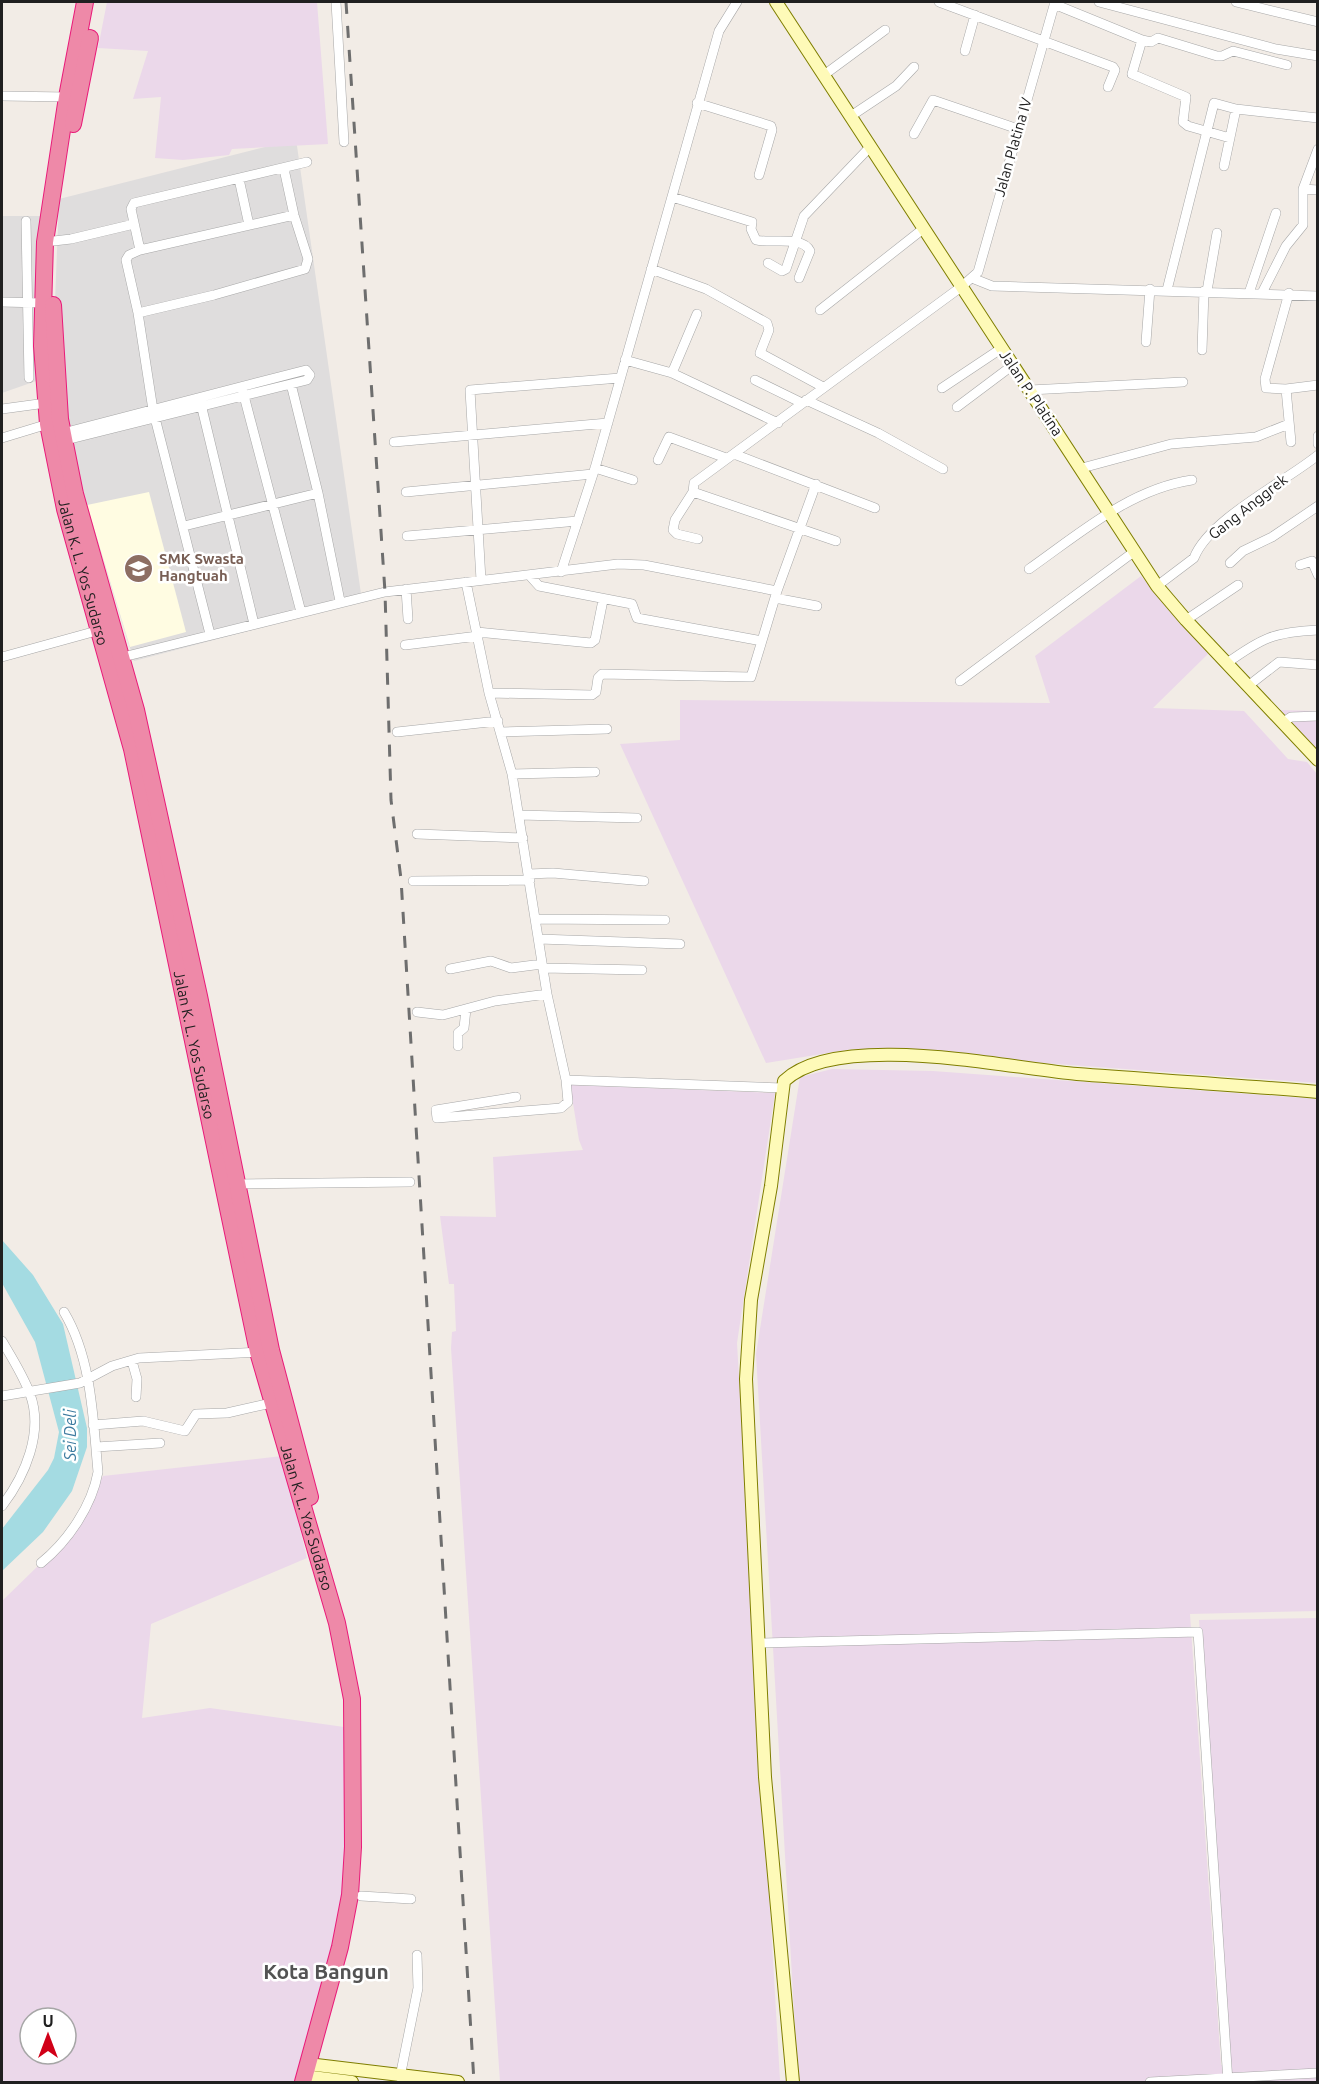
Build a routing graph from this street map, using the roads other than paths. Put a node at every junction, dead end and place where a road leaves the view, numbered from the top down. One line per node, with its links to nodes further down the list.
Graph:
1 (85, 2): 22 (highway, Jalan K. L. Yos Sudarso)
2 (97, 2): 49 (highway, Jalan K. L. Yos Sudarso)
3 (336, 2): 31 (street)
4 (737, 2): 23 (street)
5 (776, 2): 19 (street, Jalan P. Platina)
6 (939, 2): 10 (street)
7 (1099, 2): 16 (street)
8 (1236, 2): 11 (street)
9 (1054, 3): 13 (street, Jalan Platina IV); 14 (street)
10 (975, 15): 13 (street); 15 (street)
11 (1317, 22)
12 (885, 30): 19 (street)
13 (1043, 40): 20 (street); 27 (street, Jalan Platina IV)
14 (1142, 40): 17 (street); 28 (street)
15 (965, 51)
16 (1317, 56)
17 (1287, 65)
18 (914, 67): 25 (street)
19 (824, 75): 25 (street, Jalan P. Platina)
20 (1108, 87)
21 (2, 96): 22 (street)
22 (67, 97): 49 (highway, Jalan K. L. Yos Sudarso)
23 (697, 103): 37 (street); 41 (street)
24 (1236, 109): 26 (street); 28 (street); 30 (street)
25 (851, 116): 32 (street, Jalan P. Platina)
26 (1317, 118)
27 (1018, 129): 29 (street); 55 (street, Jalan Platina IV)
28 (1205, 133): 30 (street); 58 (street)
29 (914, 134)
30 (1230, 138): 35 (street)
31 (344, 142)
32 (870, 147): 47 (street, Jalan P. Platina); 50 (street)
33 (1317, 149): 39 (street)
34 (307, 162): 36 (street)
35 (1224, 166)
36 (284, 169): 38 (street); 43 (street)
37 (759, 175)
38 (239, 179): 45 (street); 46 (street)
39 (1303, 189): 40 (street); 61 (street)
40 (1317, 190)
41 (672, 197): 50 (street); 53 (street)
42 (1276, 213): 60 (street)
43 (294, 215): 46 (street); 67 (street)
44 (26, 221): 65 (street)
45 (135, 224): 49 (street); 51 (street)
46 (249, 225): 51 (street)
47 (923, 229): 56 (street, Jalan P. Platina); 66 (street)
48 (1217, 233): 59 (street)
49 (50, 242): 65 (highway, Jalan K. L. Yos Sudarso); 95 (highway, Jalan K. L. Yos Sudarso)
50 (794, 242): 52 (street); 54 (street)
51 (140, 250): 67 (street)
52 (768, 263)
53 (651, 269): 72 (street); 81 (street)
54 (799, 278)
55 (972, 278): 56 (street, Jalan Platina IV); 57 (street)
56 (962, 287): 70 (street, Jalan P. Platina); 81 (street, Jalan Platina IV)
57 (1150, 289): 58 (street); 69 (street)
58 (1167, 290): 59 (street)
59 (1206, 291): 60 (street); 71 (street)
60 (1249, 293): 61 (street)
61 (1262, 293): 62 (street)
62 (1288, 294): 63 (street); 83 (street)
63 (1317, 296)
64 (2, 302): 65 (street)
65 (35, 303): 75 (street); 88 (highway, Jalan K. L. Yos Sudarso)
66 (820, 310)
67 (138, 313): 91 (street)
68 (696, 314): 74 (street)
69 (1146, 342)
70 (1002, 348): 73 (street, Jalan P. Platina); 82 (street)
71 (1202, 350)
72 (625, 360): 74 (street); 76 (street)
73 (1013, 365): 84 (street, Jalan P. Platina); 89 (street)
74 (672, 373): 93 (street)
75 (29, 378)
76 (620, 378): 92 (street); 96 (street)
77 (755, 380): 87 (street)
78 (1183, 382): 84 (street)
79 (291, 384): 85 (street); 85 (street); 114 (street)
80 (1317, 385): 83 (street)
81 (823, 387): 87 (street, Jalan Platina IV)
82 (942, 388)
83 (1286, 389): 94 (street)
84 (1030, 390): 105 (street, Jalan P. Platina)
85 (243, 392): 86 (street); 115 (street)
86 (201, 402): 91 (street); 119 (street)
87 (804, 402): 93 (street, Jalan Platina IV); 106 (street)
88 (42, 403): 90 (street); 95 (highway, Jalan K. L. Yos Sudarso)
89 (957, 407)
90 (2, 408)
91 (154, 414): 95 (street); 121 (street)
92 (608, 423): 96 (street); 107 (street)
93 (778, 423): 103 (street, Jalan Platina IV)
94 (1289, 424): 100 (street); 105 (street)
95 (55, 435): 98 (street); 147 (highway, Jalan K. L. Yos Sudarso)
96 (474, 435): 99 (street); 110 (street)
97 (1317, 436): 101 (street)
98 (2, 438)
99 (394, 442)
100 (1291, 442)
101 (1317, 444)
102 (1317, 455): 137 (street, Gang Anggrek)
103 (730, 456): 104 (street); 111 (street); 113 (street, Jalan Platina IV)
104 (657, 460)
105 (1082, 468): 118 (street, Jalan P. Platina)
106 (943, 469)
107 (594, 471): 108 (street); 110 (street); 120 (street)
108 (633, 480)
109 (1192, 480): 118 (street)
110 (476, 484): 112 (street); 122 (street)
111 (816, 484): 117 (street); 123 (street)
112 (406, 492)
113 (693, 492): 123 (street); 125 (street, Jalan Platina IV)
114 (318, 493): 115 (street); 141 (street)
115 (273, 504): 119 (street); 143 (street)
116 (1317, 506): 128 (street)
117 (875, 508)
118 (1109, 512): 127 (street, Jalan P. Platina); 130 (street)
119 (228, 516): 121 (street); 146 (street)
120 (578, 521): 122 (street); 131 (street)
121 (184, 526): 149 (street)
122 (477, 529): 124 (street); 134 (street)
123 (798, 529): 126 (street); 139 (street)
124 (407, 536)
125 (698, 539)
126 (836, 541)
127 (1135, 551): 137 (street, Jalan P. Platina); 157 (street)
128 (1230, 563)
129 (1300, 565): 132 (street)
130 (1029, 569)
131 (561, 572): 133 (street); 139 (street)
132 (1317, 575)
133 (530, 576): 134 (street); 140 (street)
134 (481, 580): 135 (street)
135 (466, 582): 138 (street); 150 (street)
136 (1238, 585): 145 (street)
137 (1157, 586): 145 (street, Jalan P. Platina)
138 (406, 589): 141 (street); 144 (street)
139 (776, 595): 142 (street); 151 (street)
140 (603, 600): 150 (street); 151 (street)
141 (340, 601): 143 (street)
142 (817, 606)
143 (301, 612): 146 (street)
144 (408, 619)
145 (1186, 620): 155 (street, Jalan P. Platina)
146 (254, 624): 149 (street)
147 (107, 628): 153 (street); 154 (highway, Jalan K. L. Yos Sudarso); 195 (highway, Jalan K. L. Yos Sudarso)
148 (1317, 630): 155 (street)
149 (210, 634): 154 (street)
150 (478, 634): 152 (street); 159 (street)
151 (762, 641): 159 (street)
152 (405, 645)
153 (2, 657)
154 (123, 657): 192 (highway, Jalan K. L. Yos Sudarso)
155 (1227, 663): 158 (street, Jalan P. Platina)
156 (1317, 665): 158 (street)
157 (960, 681)
158 (1248, 686): 162 (street, Jalan P. Platina)
159 (489, 693): 161 (street)
160 (1317, 716): 162 (street)
161 (498, 721): 164 (street); 165 (street)
162 (1282, 723): 166 (street, Jalan P. Platina)
163 (607, 729): 165 (street)
164 (397, 732)
165 (501, 732): 168 (street)
166 (1317, 760)
167 (595, 772): 168 (street)
168 (512, 774): 169 (street)
169 (519, 814): 170 (street); 172 (street)
170 (637, 818)
171 (417, 834): 172 (street)
172 (523, 838): 173 (street)
173 (529, 877): 174 (street); 175 (street); 176 (street)
174 (413, 880)
175 (644, 881)
176 (536, 919): 177 (street); 178 (street)
177 (665, 920)
178 (538, 939): 179 (street); 180 (street)
179 (680, 944)
180 (542, 966): 181 (street); 182 (street); 183 (street)
181 (450, 969)
182 (642, 970)
183 (547, 994): 184 (street); 187 (street)
184 (466, 1009): 185 (street); 186 (street)
185 (417, 1012)
186 (458, 1046)
187 (566, 1080): 188 (street); 190 (street)
188 (782, 1088): 189 (street); 207 (street)
189 (1317, 1092)
190 (516, 1097)
191 (410, 1182): 192 (street)
192 (237, 1184): 195 (highway, Jalan K. L. Yos Sudarso)
193 (64, 1312): 197 (street)
194 (2, 1341): 198 (street)
195 (264, 1351): 196 (street); 201 (highway, Jalan K. L. Yos Sudarso); 208 (highway, Jalan K. L. Yos Sudarso)
196 (132, 1361): 197 (street); 200 (street)
197 (83, 1381): 198 (street); 202 (street)
198 (29, 1391): 199 (street); 205 (street)
199 (2, 1396)
200 (136, 1396)
201 (271, 1403): 202 (street); 212 (highway, Jalan K. L. Yos Sudarso)
202 (93, 1425): 204 (street)
203 (160, 1443): 204 (street)
204 (96, 1447): 206 (street)
205 (2, 1506)
206 (41, 1563)
207 (759, 1643): 214 (street); 217 (street)
208 (361, 1896): 209 (street); 212 (highway, Jalan K. L. Yos Sudarso)
209 (411, 1899)
210 (417, 1955): 213 (street)
211 (1317, 2073): 214 (street)
212 (311, 2075): 213 (street); 215 (street)
213 (400, 2077): 216 (street)
214 (1228, 2081): 218 (street)
215 (352, 2082)
216 (458, 2082)
217 (793, 2082)
218 (1150, 2082)

